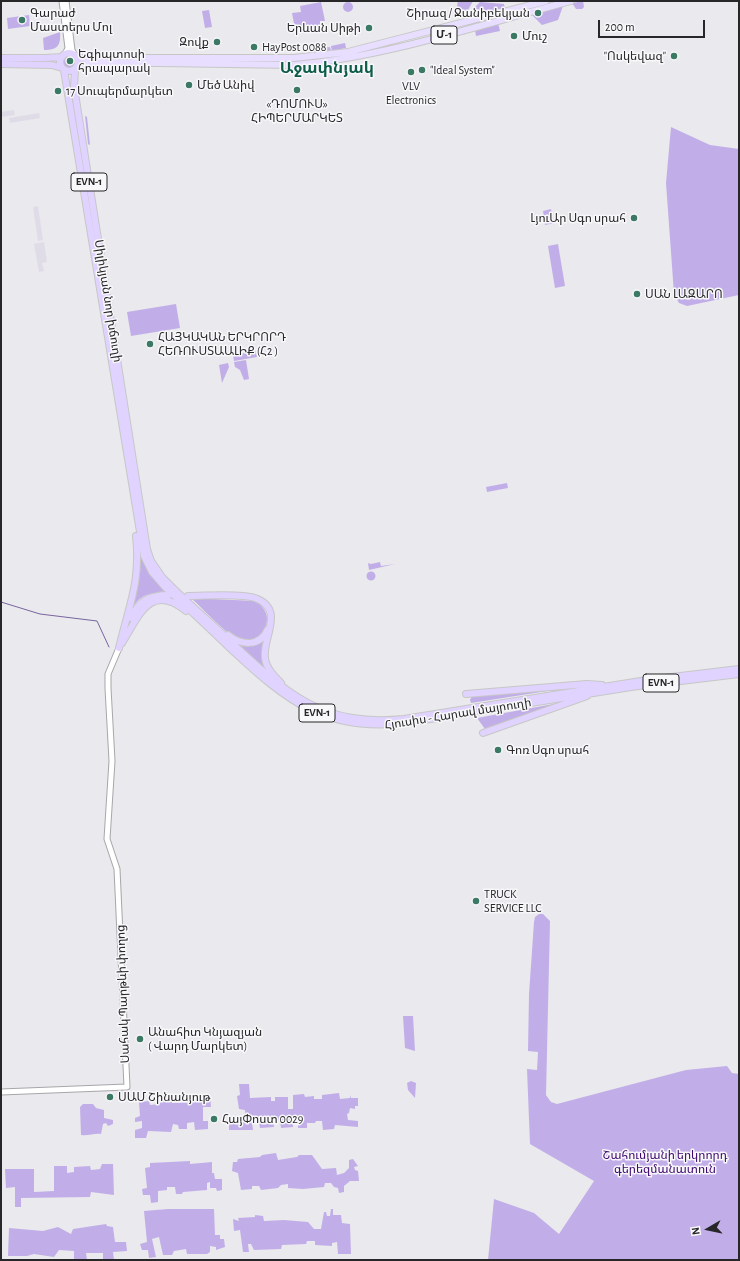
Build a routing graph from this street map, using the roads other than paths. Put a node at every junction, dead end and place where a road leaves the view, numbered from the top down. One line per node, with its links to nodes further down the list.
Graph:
1 (62, 1): 5 (main road)
2 (66, 1): 6 (main road)
3 (546, 1): 6 (main road, Մ-1)
4 (571, 1): 10 (main road, Մ-1)
5 (63, 55): 6 (highway); 7 (highway); 9 (highway)
6 (76, 56): 10 (highway)
7 (1, 58)
8 (1, 64): 9 (highway)
9 (63, 69): 10 (highway); 11 (highway, Սիլիկյան նոր խճուղի / EVN-1)
10 (76, 69): 11 (highway, Սիլիկյան նոր խճուղի / EVN-1)
11 (133, 471): 12 (highway, Սիլիկյան նոր խճուղի / EVN-1); 13 (highway, Սիլիկյան նոր խճուղի / EVN-1)
12 (132, 484): 18 (highway, Հյուսիս - Հարավ մայրուղի / EVN-1); 19 (highway)
13 (144, 533): 17 (highway, Հյուսիս - Հարավ մայրուղի / EVN-1)
14 (169, 595): 19 (highway)
15 (188, 596): 16 (highway)
16 (271, 618): 17 (highway); 24 (highway)
17 (208, 621): 24 (highway, Հյուսիս - Հարավ մայրուղի / EVN-1)
18 (212, 631): 19 (highway); 27 (highway, Հյուսիս - Հարավ մայրուղի / EVN-1)
19 (119, 648): 29 (main road, Սահակ Պարթևի փողոց)
20 (739, 670): 22 (highway, Հյուսիս - Հարավ մայրուղի / EVN-1)
21 (739, 674): 23 (highway, Հյուսիս - Հարավ մայրուղի / EVN-1)
22 (608, 686): 25 (highway); 26 (highway, Հյուսիս - Հարավ մայրուղի / EVN-1)
23 (594, 693): 26 (highway, Հյուսիս - Հարավ մայրուղի / EVN-1); 28 (highway)
24 (292, 694): 27 (highway, Հյուսիս - Հարավ մայրուղի / EVN-1)
25 (466, 694)
26 (488, 708): 27 (highway, Հյուսիս - Հարավ մայրուղի / EVN-1)
27 (441, 715)
28 (483, 733)
29 (1, 1092)

